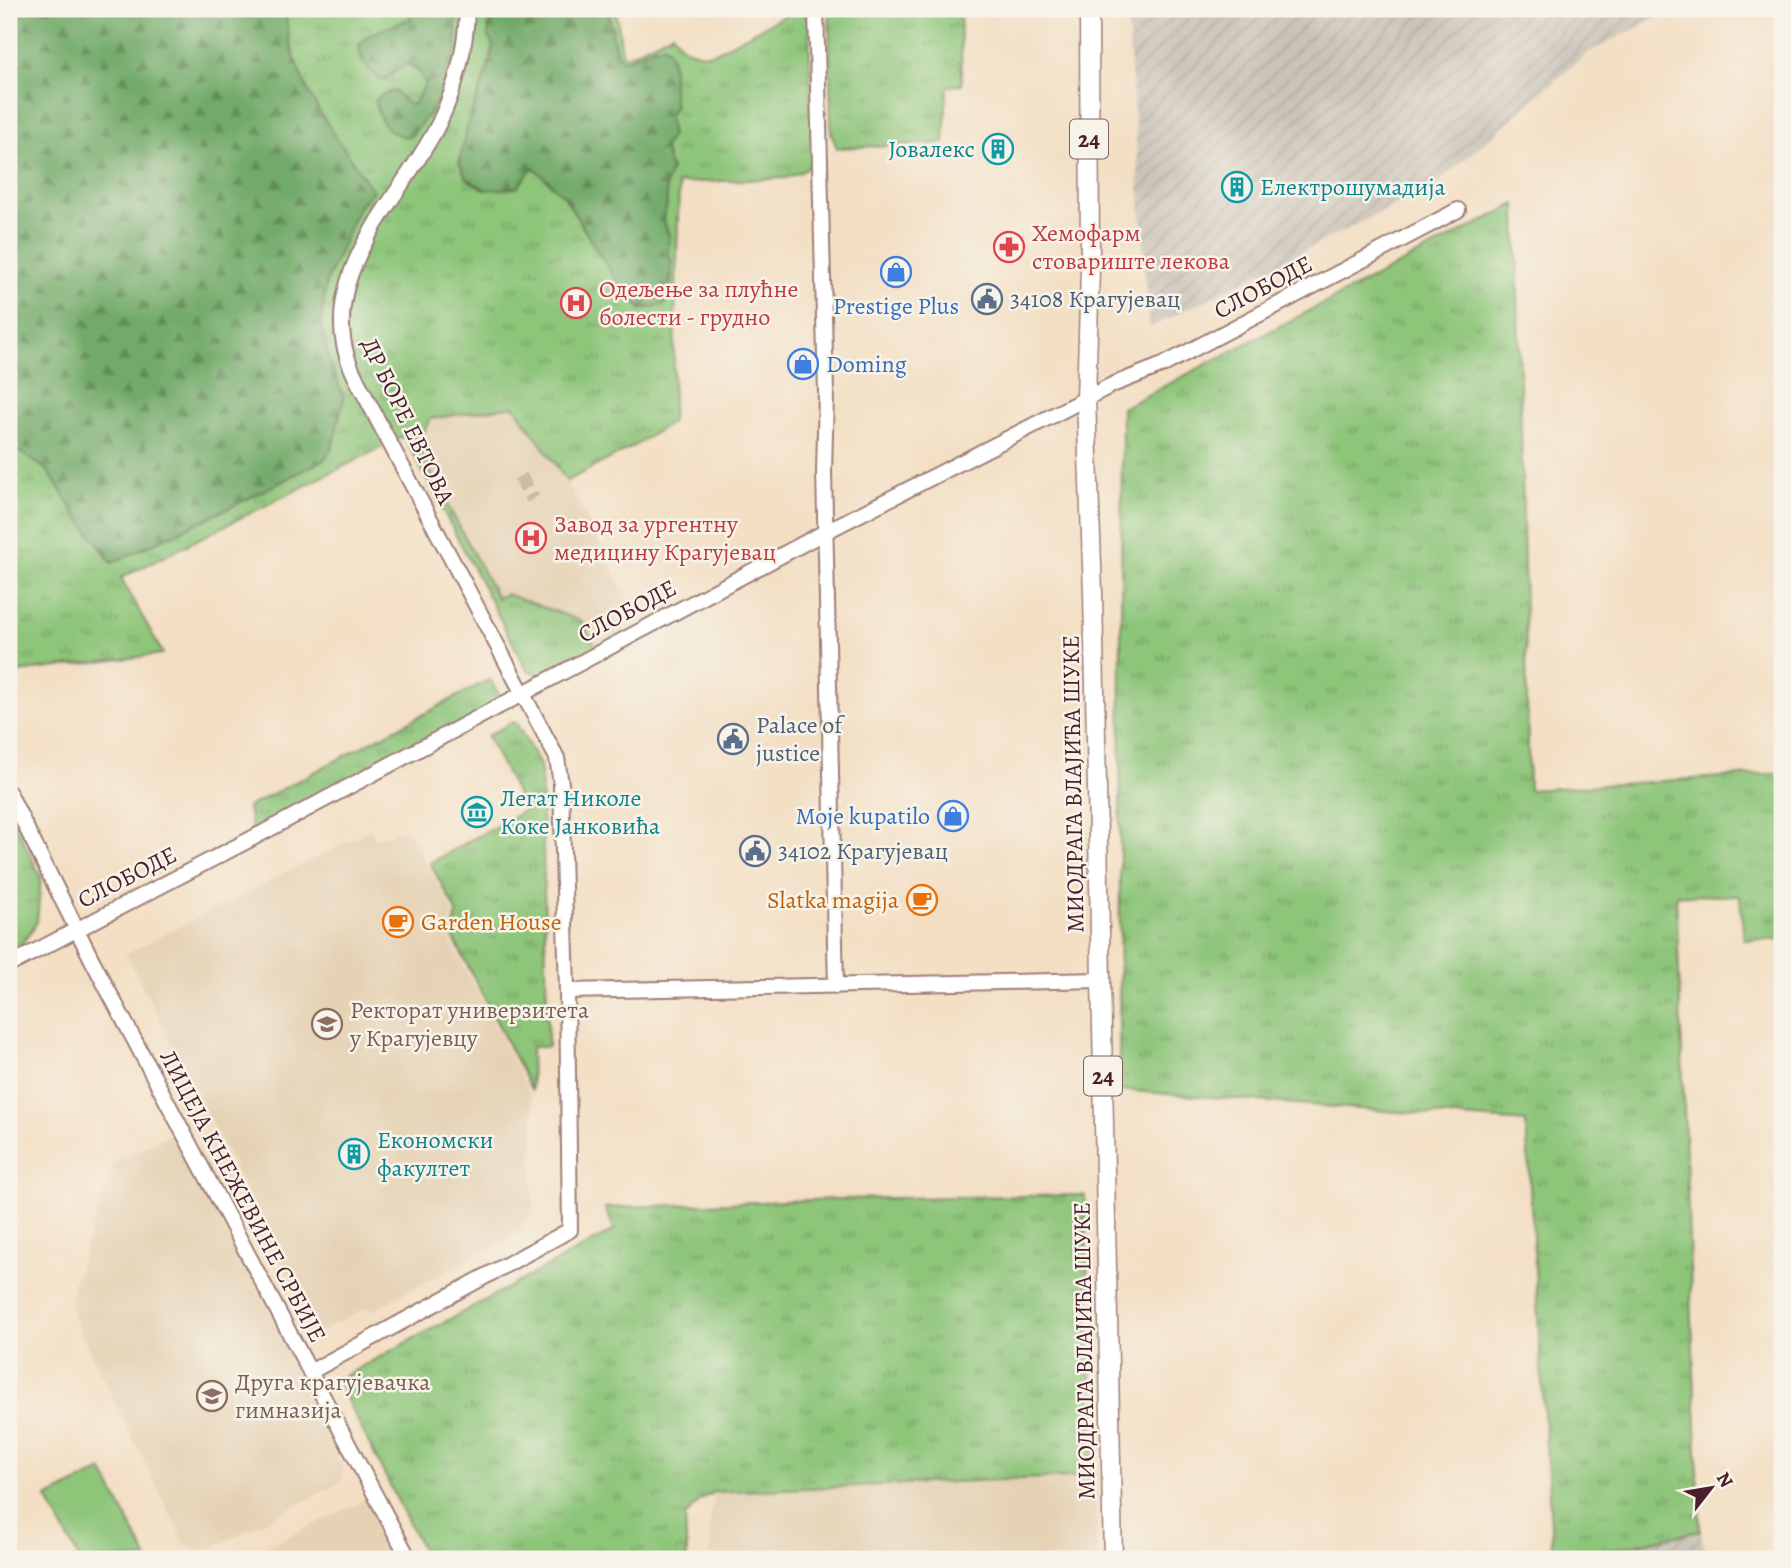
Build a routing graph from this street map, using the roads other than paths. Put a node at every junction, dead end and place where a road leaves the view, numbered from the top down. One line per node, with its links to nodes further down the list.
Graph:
1 (467, 9): 7 (street, ДР БОРЕ ЕВТОВА)
2 (816, 9): 6 (street)
3 (1089, 9): 5 (main road, МИОДРАГА ВЛАЈИЋА ШУКЕ / 24)
4 (1458, 210): 5 (street, СЛОБОДЕ)
5 (1086, 399): 6 (street, СЛОБОДЕ); 11 (main road, МИОДРАГА ВЛАЈИЋА ШУКЕ / 24)
6 (825, 532): 7 (street, СЛОБОДЕ); 12 (street)
7 (523, 693): 9 (street, СЛОБОДЕ); 13 (street, ДР БОРЕ ЕВТОВА)
8 (9, 793): 9 (street, ЛИЦЕЈА КНЕЖЕВИНЕ СРБИЈЕ)
9 (76, 929): 10 (street, СЛОБОДЕ); 14 (street, ЛИЦЕЈА КНЕЖЕВИНЕ СРБИЈЕ)
10 (9, 965)
11 (1101, 980): 12 (street); 16 (main road, МИОДРАГА ВЛАЈИЋА ШУКЕ / 24)
12 (836, 986): 13 (street)
13 (567, 991): 14 (street, ДР БОРЕ ЕВТОВА)
14 (310, 1372): 15 (street, ЛИЦЕЈА КНЕЖЕВИНЕ СРБИЈЕ)
15 (409, 1559)
16 (1113, 1559)

